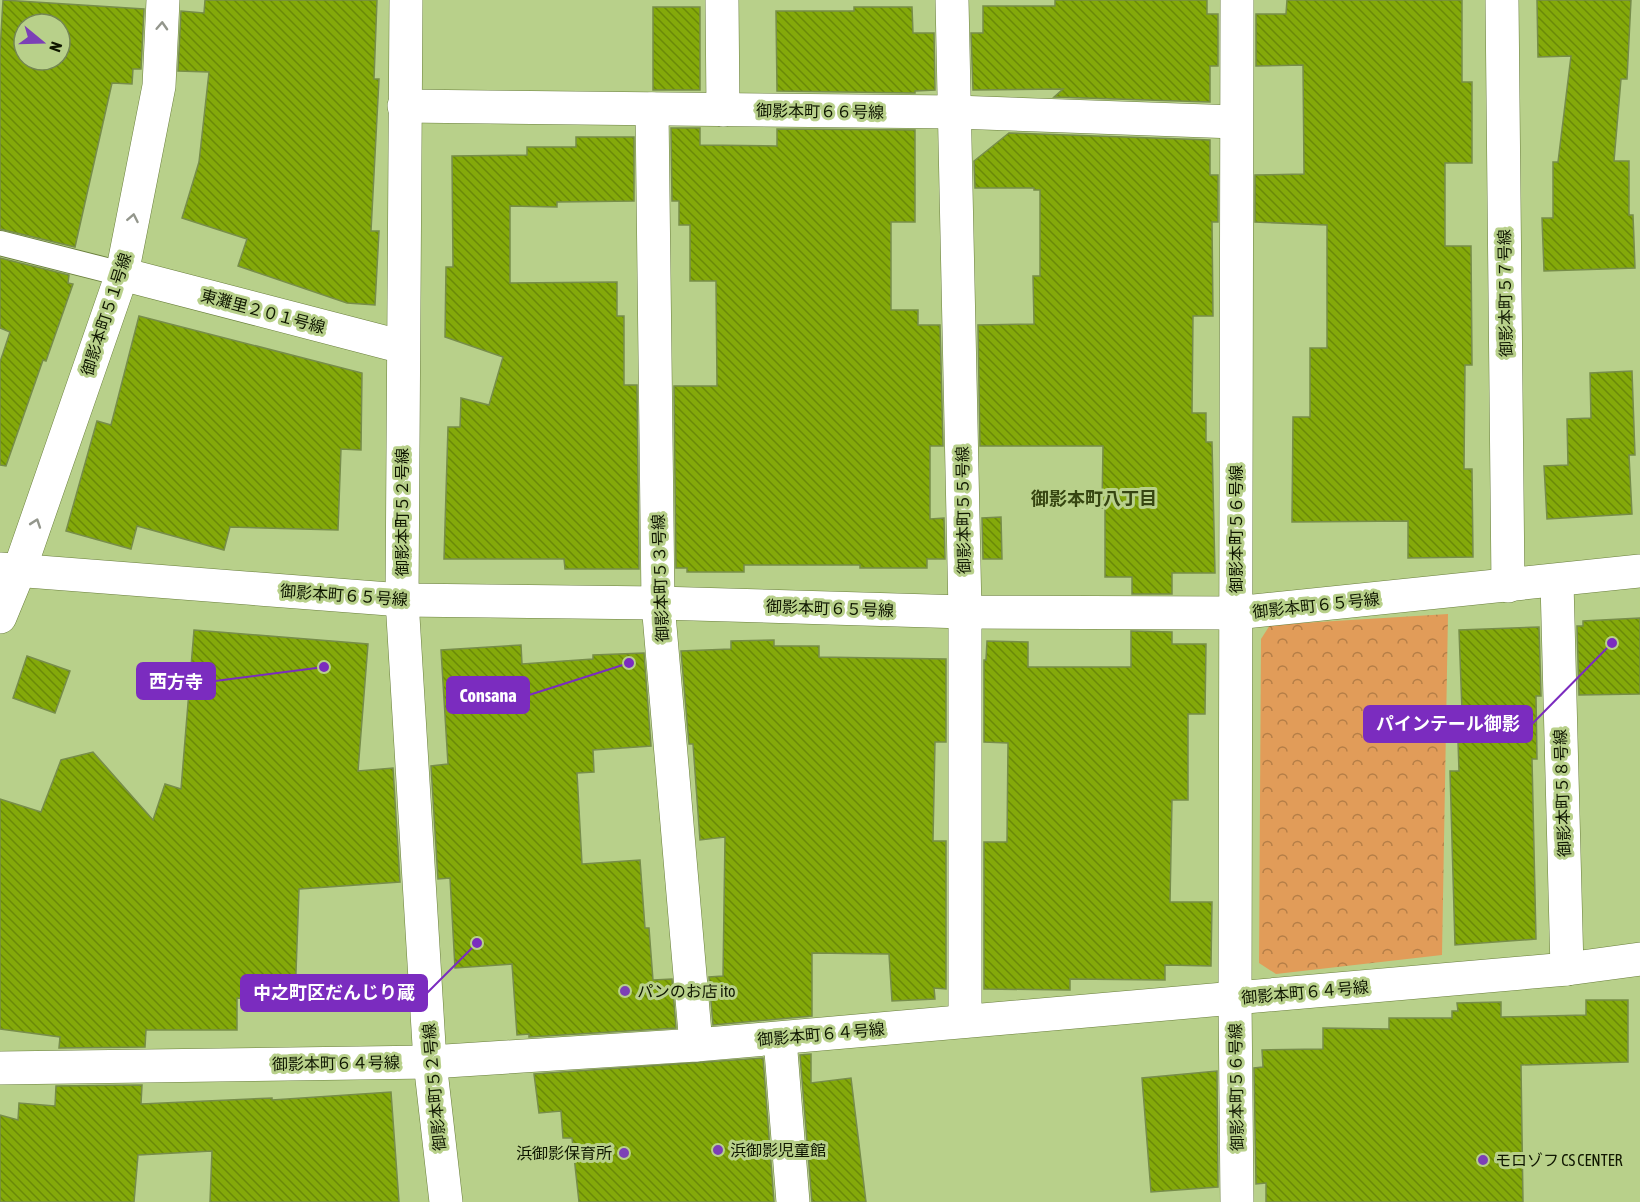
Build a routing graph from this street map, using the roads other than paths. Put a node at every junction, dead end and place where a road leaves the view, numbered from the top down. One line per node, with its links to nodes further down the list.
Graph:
1 (163, 0): 13 (street, 御影本町５１号線, one-way to 1)
2 (406, 0): 7 (street, 御影本町５２号線)
3 (722, 0): 9 (street)
4 (952, 0): 10 (street, 御影本町５５号線)
5 (1237, 0): 11 (street, 御影本町５６号線)
6 (1502, 0): 18 (street, 御影本町５７号線)
7 (404, 106): 8 (street, 御影本町６６号線); 14 (street, 御影本町５２号線)
8 (652, 109): 9 (street, 御影本町６６号線); 20 (street, 御影本町５３号線)
9 (723, 110): 10 (street, 御影本町６６号線)
10 (955, 112): 11 (street, 御影本町６６号線); 21 (street, 御影本町５５号線)
11 (1236, 122): 22 (street, 御影本町５６号線)
12 (0, 243): 13 (lane)
13 (122, 274): 14 (street, 東灘里２０１号線); 15 (street, 御影本町５１号線, one-way to 13)
14 (403, 347): 19 (street, 御影本町５２号線)
15 (10, 570): 19 (street, 御影本町６５号線); 23 (street, 御影本町５１号線)
16 (1640, 571): 17 (street, 御影本町６５号線)
17 (1557, 582): 18 (street, 御影本町６５号線); 25 (street, 御影本町５８号線)
18 (1508, 586): 22 (street, 御影本町６５号線)
19 (402, 600): 20 (street, 御影本町６５号線); 30 (street, 御影本町５２号線)
20 (658, 603): 21 (street, 御影本町６５号線); 29 (street, 御影本町５３号線)
21 (965, 612): 22 (street, 御影本町６５号線); 27 (street, 御影本町５５号線)
22 (1236, 613): 26 (street, 御影本町５６号線)
23 (0, 617)
24 (1640, 959): 25 (street, 御影本町６４号線)
25 (1567, 969): 26 (street, 御影本町６４号線)
26 (1235, 999): 27 (street, 御影本町６４号線); 34 (street, 御影本町５６号線)
27 (965, 1021): 28 (street, 御影本町６４号線)
28 (780, 1039): 29 (street, 御影本町６４号線); 33 (street)
29 (696, 1045): 30 (street, 御影本町６４号線)
30 (430, 1062): 31 (street, 御影本町６４号線); 32 (street, 御影本町５２号線)
31 (0, 1068)
32 (446, 1202)
33 (793, 1202)
34 (1237, 1202)

